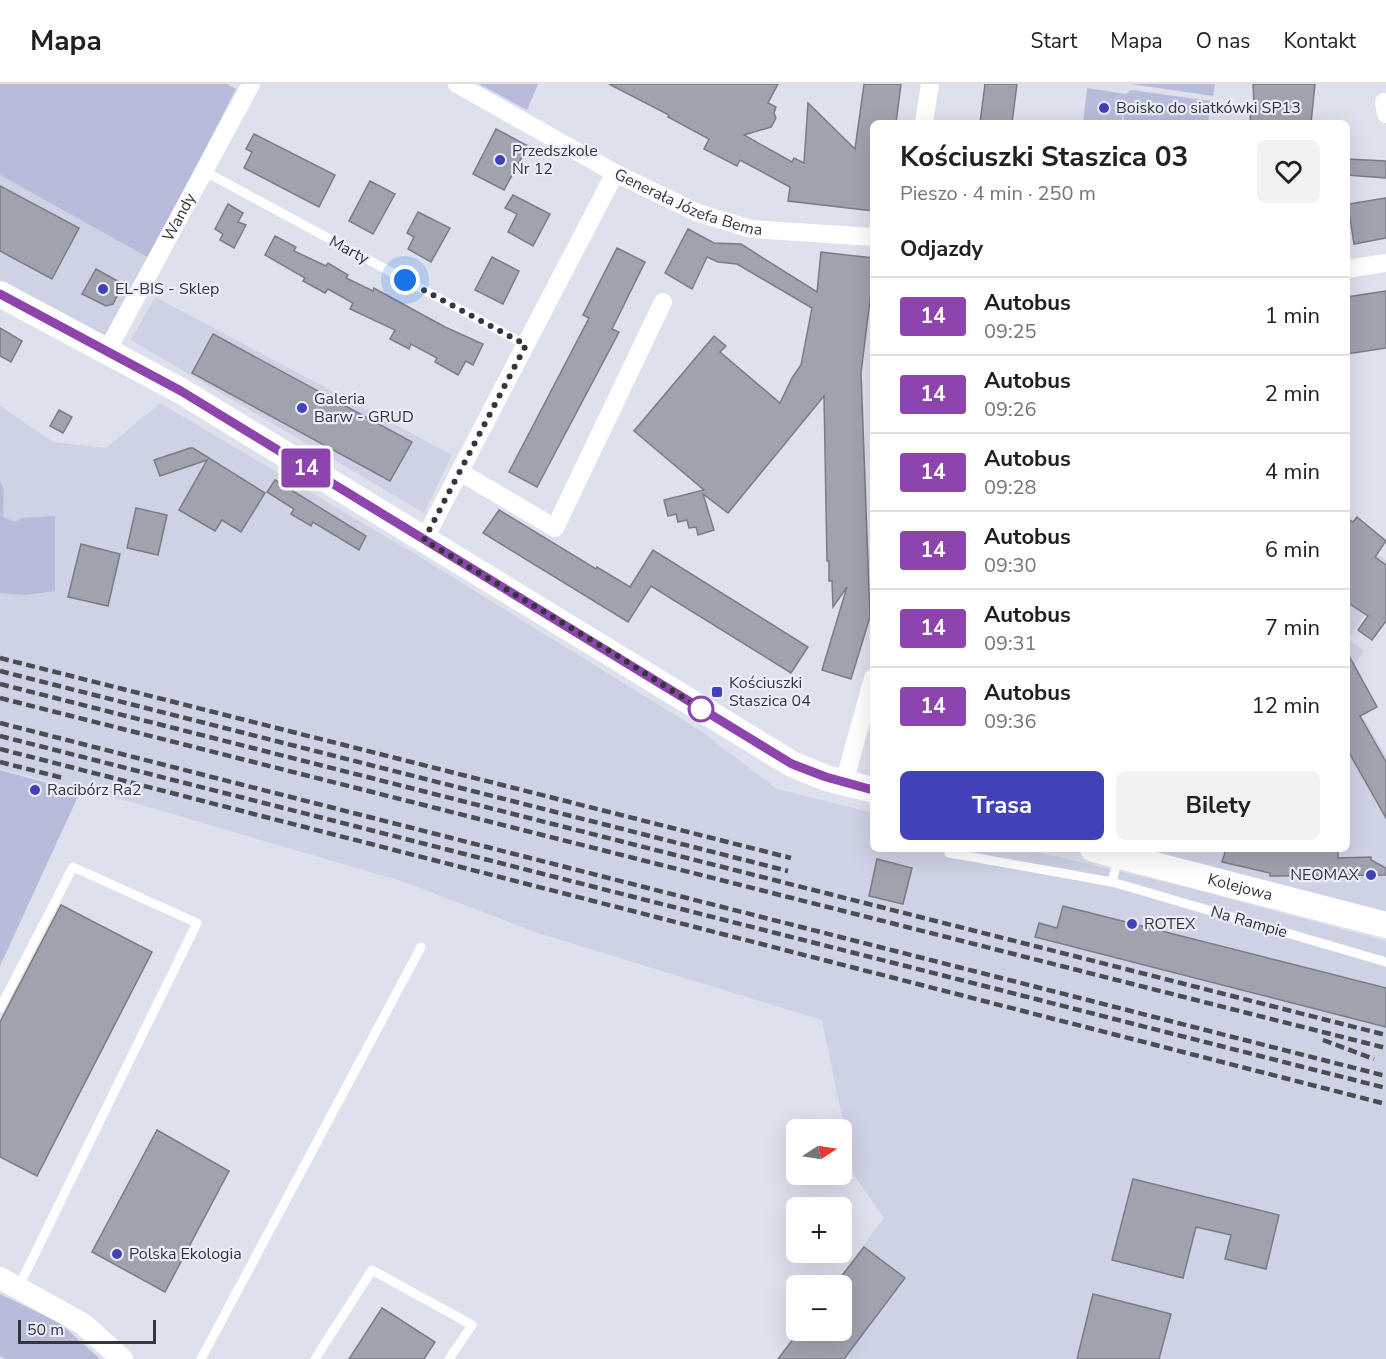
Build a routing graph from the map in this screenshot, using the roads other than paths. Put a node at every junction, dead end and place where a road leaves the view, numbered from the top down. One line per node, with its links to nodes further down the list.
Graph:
1 (251, 84): 5 (street, Wandy)
2 (457, 84): 6 (street, Generała Józefa Bema)
3 (930, 84): 4 (street)
4 (924, 120)
5 (204, 171): 12 (lane, Marty); 13 (street, Wandy)
6 (615, 173): 7 (street, Generała Józefa Bema); 12 (street)
7 (870, 237)
8 (1386, 263): 9 (street)
9 (1350, 269)
10 (0, 294): 13 (main road)
11 (663, 302): 14 (street)
12 (526, 345): 14 (street)
13 (107, 351): 15 (main road)
14 (460, 472): 15 (street)
15 (424, 540): 17 (main road)
16 (870, 689): 17 (street)
17 (844, 783): 18 (main road)
18 (870, 789)
19 (1106, 852): 21 (main road, Kolejowa)
20 (949, 854): 22 (lane, Na Rampie)
21 (1118, 855): 22 (lane); 23 (main road, Kolejowa)
22 (1112, 882): 25 (lane, Na Rampie)
23 (1386, 925)
24 (421, 947): 29 (lane)
25 (1386, 962)
26 (0, 1008): 27 (lane)
27 (9, 1283): 28 (street)
28 (122, 1359)
29 (201, 1359)
30 (315, 1359): 31 (lane)
31 (449, 1359)

